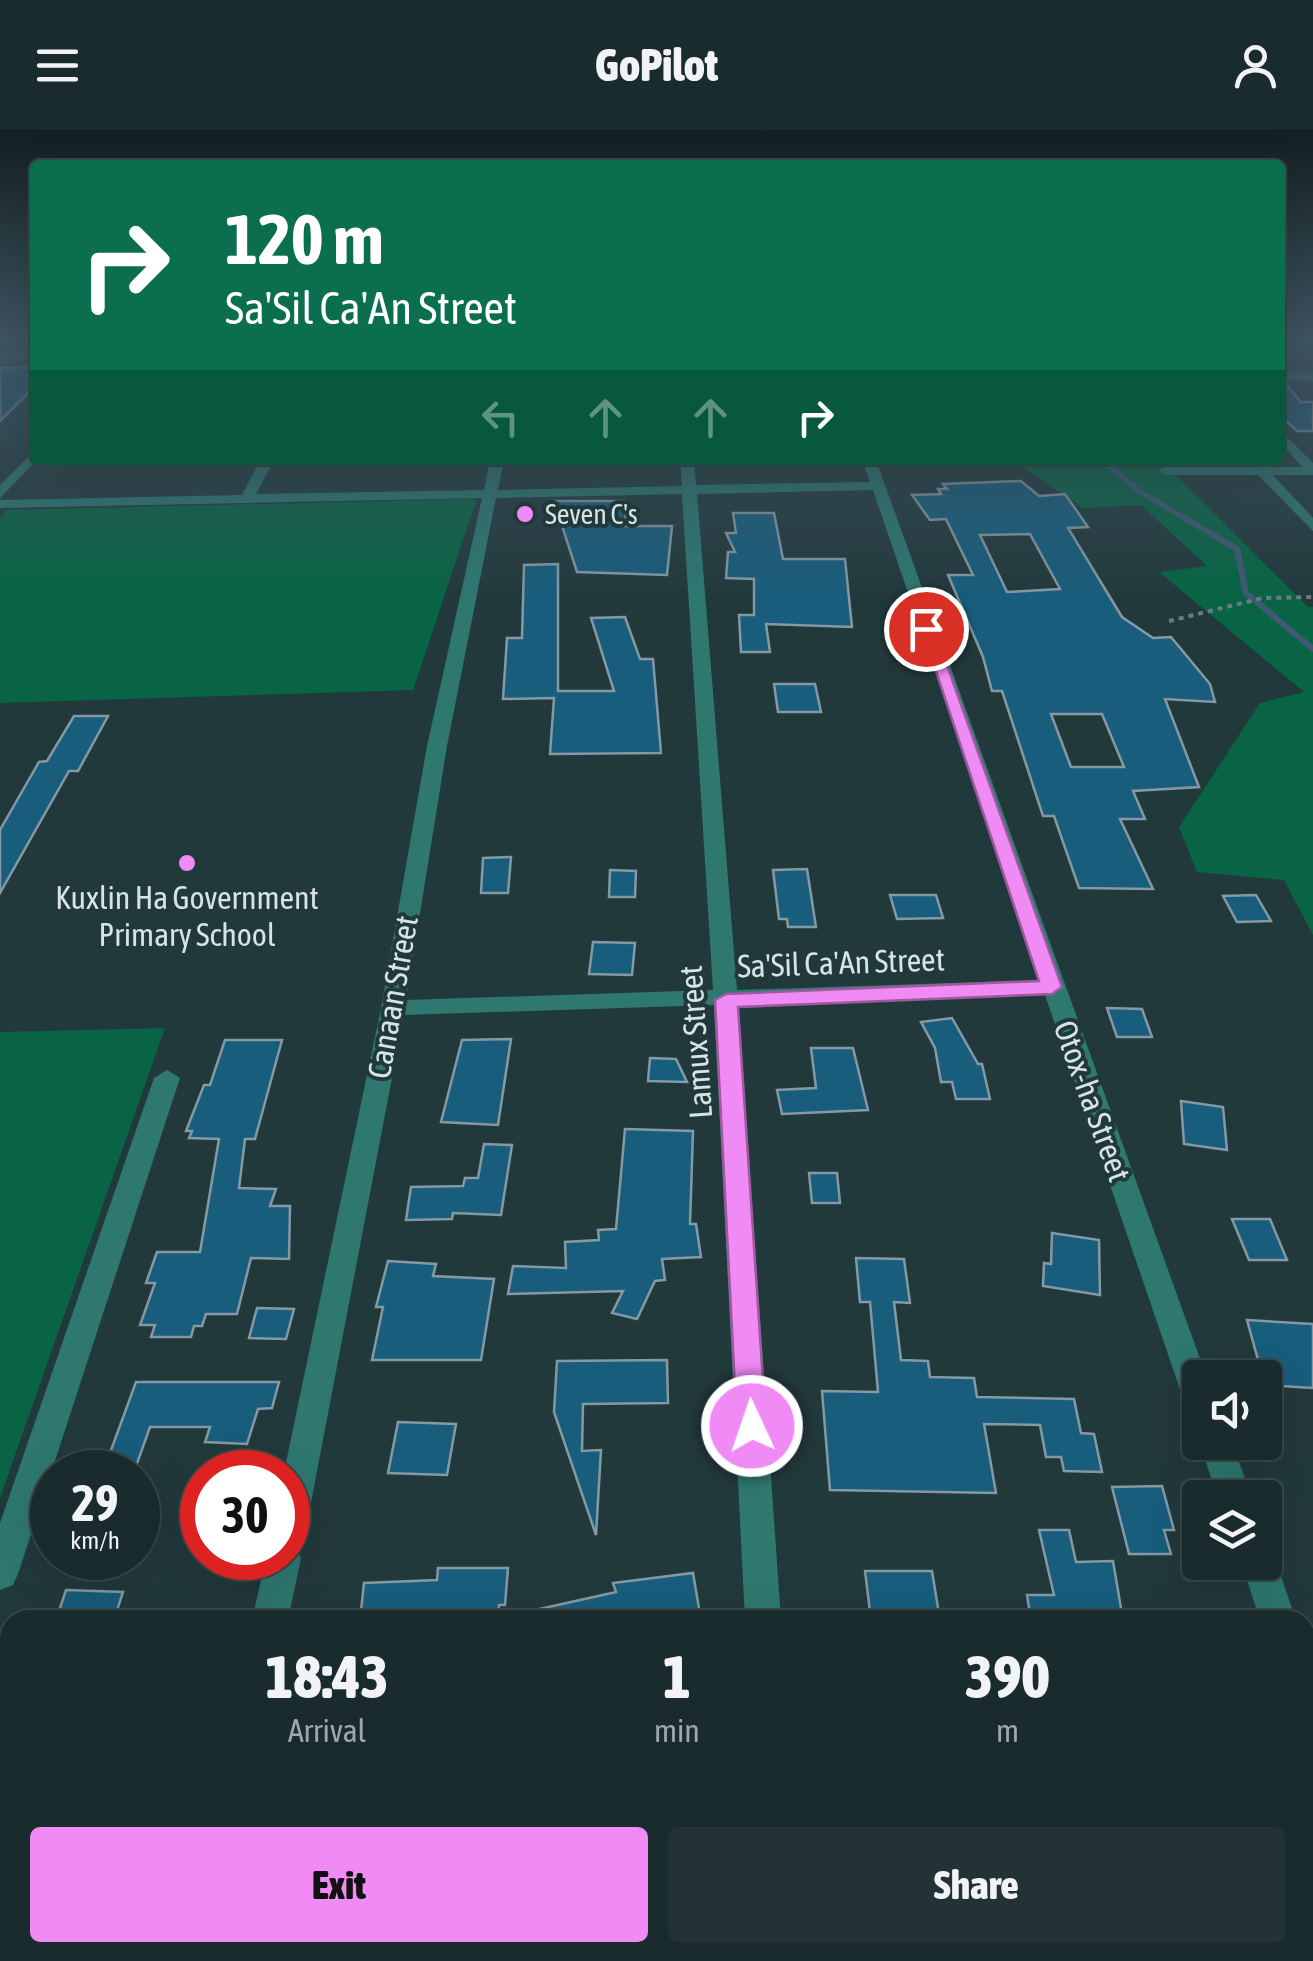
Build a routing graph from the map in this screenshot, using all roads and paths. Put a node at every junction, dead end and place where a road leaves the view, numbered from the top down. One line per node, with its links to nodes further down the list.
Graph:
1 (1285, 439): 7 (street)
2 (30, 460): 12 (street)
3 (264, 465): 14 (street)
4 (496, 465): 13 (street, Canaan Street)
5 (687, 465): 11 (street, Lamux Street)
6 (870, 465): 10 (street, Otox-ha Street)
7 (1313, 470): 9 (street)
8 (1164, 471): 9 (street)
9 (1262, 471): 16 (street)
10 (876, 486): 11 (street); 19 (street, Otox-ha Street)
11 (689, 491): 13 (street); 20 (street, Lamux Street)
12 (0, 494)
13 (492, 494): 14 (street); 21 (street, Canaan Street)
14 (247, 499): 15 (street)
15 (0, 504)
16 (1313, 527)
17 (1313, 597): 18 (path)
18 (1168, 620)
19 (1052, 987): 20 (street, Sa'Sil Ca'An Street); 23 (street, Otox-ha Street)
20 (726, 1000): 21 (street, Sa'Sil Ca'An Street); 29 (street, Lamux Street)
21 (393, 1008): 24 (street, Canaan Street)
22 (167, 1078): 25 (street)
23 (1185, 1360)
24 (305, 1450)
25 (0, 1574)
26 (278, 1580): 28 (street)
27 (1264, 1580): 30 (street)
28 (272, 1610)
29 (762, 1610)
30 (1275, 1610)

